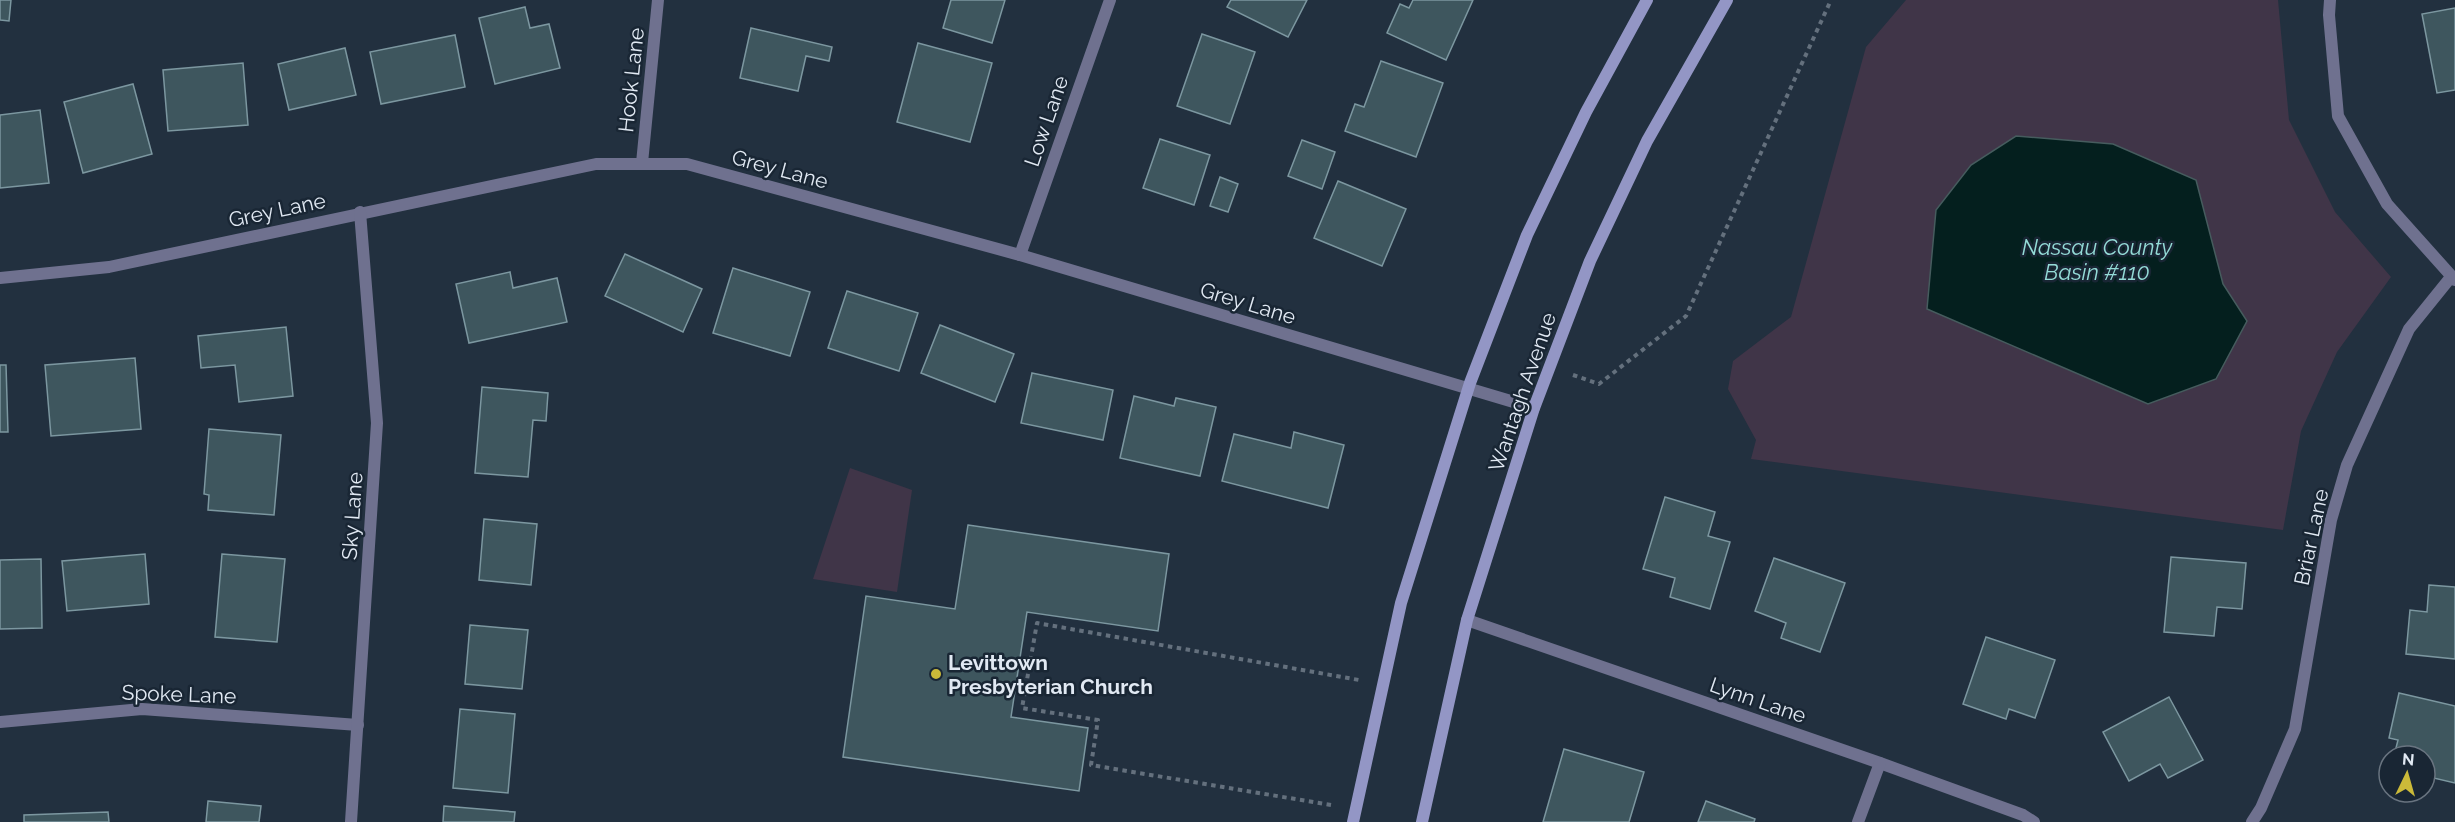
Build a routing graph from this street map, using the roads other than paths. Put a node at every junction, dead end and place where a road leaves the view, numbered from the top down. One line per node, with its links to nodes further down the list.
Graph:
1 (658, 0): 6 (street, Hook Lane)
2 (1110, 0): 8 (street, Low Lane)
3 (1647, 0): 11 (main road)
4 (1727, 0): 12 (main road, Wantagh Avenue)
5 (2330, 0): 10 (street)
6 (642, 163): 7 (street, Grey Lane); 8 (street, Grey Lane)
7 (360, 212): 9 (street, Grey Lane); 15 (street, Sky Lane)
8 (1020, 255): 11 (street, Grey Lane)
9 (0, 278)
10 (2453, 279): 22 (street, Briar Lane)
11 (1469, 388): 12 (street, Grey Lane); 17 (main road)
12 (1534, 408): 13 (main road, Wantagh Avenue)
13 (1467, 620): 16 (street, Lynn Lane); 19 (main road, Wantagh Avenue)
14 (0, 722): 15 (street, Spoke Lane)
15 (358, 725): 18 (street, Sky Lane)
16 (1880, 763): 20 (street); 21 (street, Lynn Lane)
17 (1354, 816)
18 (351, 822)
19 (1422, 822)
20 (1858, 822)
21 (2034, 822)
22 (2252, 822)

